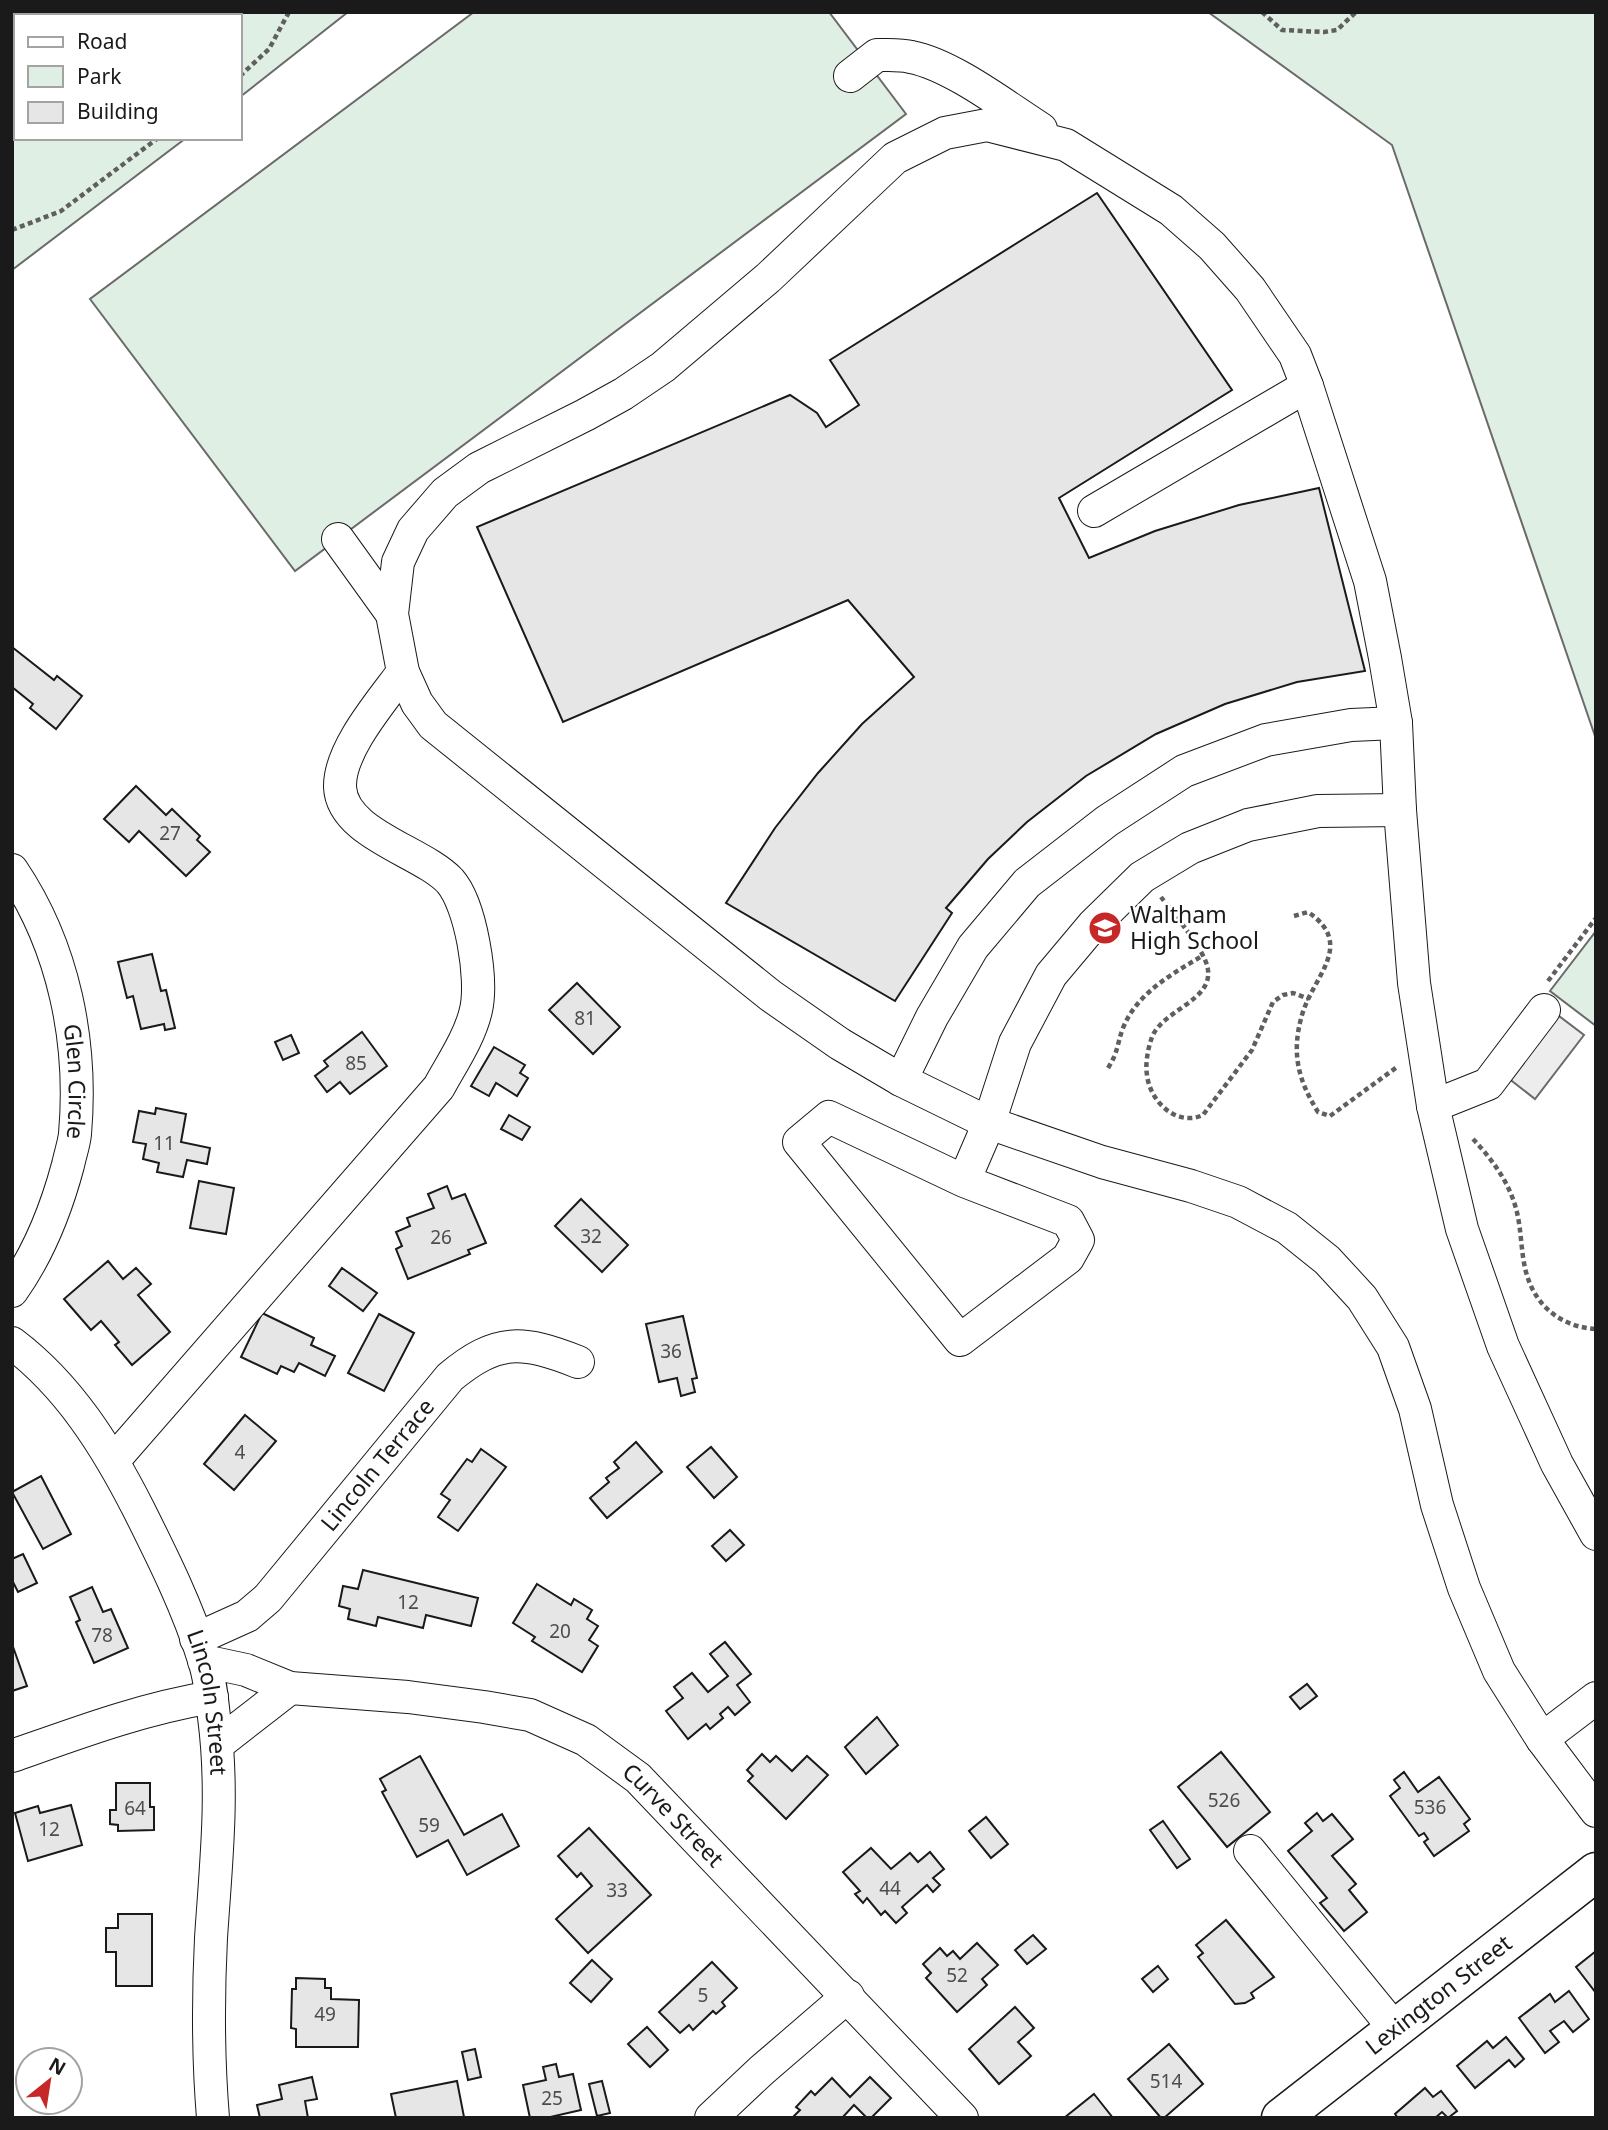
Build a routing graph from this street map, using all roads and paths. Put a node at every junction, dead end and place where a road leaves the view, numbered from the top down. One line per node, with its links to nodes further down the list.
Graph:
1 (289, 12): 4 (path)
2 (1262, 12): 3 (path)
3 (1356, 12)
4 (242, 74)
5 (850, 76): 7 (street)
6 (155, 140): 8 (path)
7 (1066, 145): 9 (street); 12 (street)
8 (12, 230)
9 (1307, 386): 10 (street); 14 (street)
10 (1094, 511)
11 (338, 539): 12 (street)
12 (392, 614): 13 (street)
13 (403, 672): 25 (street); 34 (street)
14 (1396, 723): 15 (street); 25 (street)
15 (1400, 810): 26 (street); 27 (street)
16 (12, 870): 30 (street, Glen Circle)
17 (1171, 910): 20 (path)
18 (1294, 915): 22 (path)
19 (1596, 918): 21 (path)
20 (1202, 956): 22 (path); 24 (path)
21 (1545, 997): 26 (street)
22 (1309, 999): 23 (path)
23 (1400, 1066)
24 (1108, 1068)
25 (901, 1080): 27 (street)
26 (1433, 1106): 35 (street)
27 (989, 1123): 29 (street); 40 (street)
28 (1462, 1135): 31 (path)
29 (964, 1181): 29 (street)
30 (12, 1291)
31 (1596, 1329)
32 (12, 1343): 34 (street, Lincoln Street)
33 (578, 1362): 36 (street, Lincoln Terrace)
34 (114, 1460): 36 (street, Lincoln Street)
35 (1596, 1534)
36 (200, 1650): 37 (street, Curve Street); 38 (street, Lincoln Street)
37 (290, 1688): 41 (street); 46 (street, Curve Street)
38 (212, 1698): 41 (street, Lincoln Street); 42 (street)
39 (1596, 1698): 40 (street)
40 (1542, 1739): 43 (street)
41 (218, 1744): 48 (street, Lincoln Street)
42 (12, 1756)
43 (1596, 1811)
44 (1250, 1852): 47 (street)
45 (1596, 1872): 47 (main road, Lexington Street)
46 (848, 1996): 49 (street); 50 (street, Curve Street)
47 (1395, 2029): 51 (main road, Lexington Street)
48 (213, 2118)
49 (711, 2118)
50 (962, 2118)
51 (1281, 2118)

